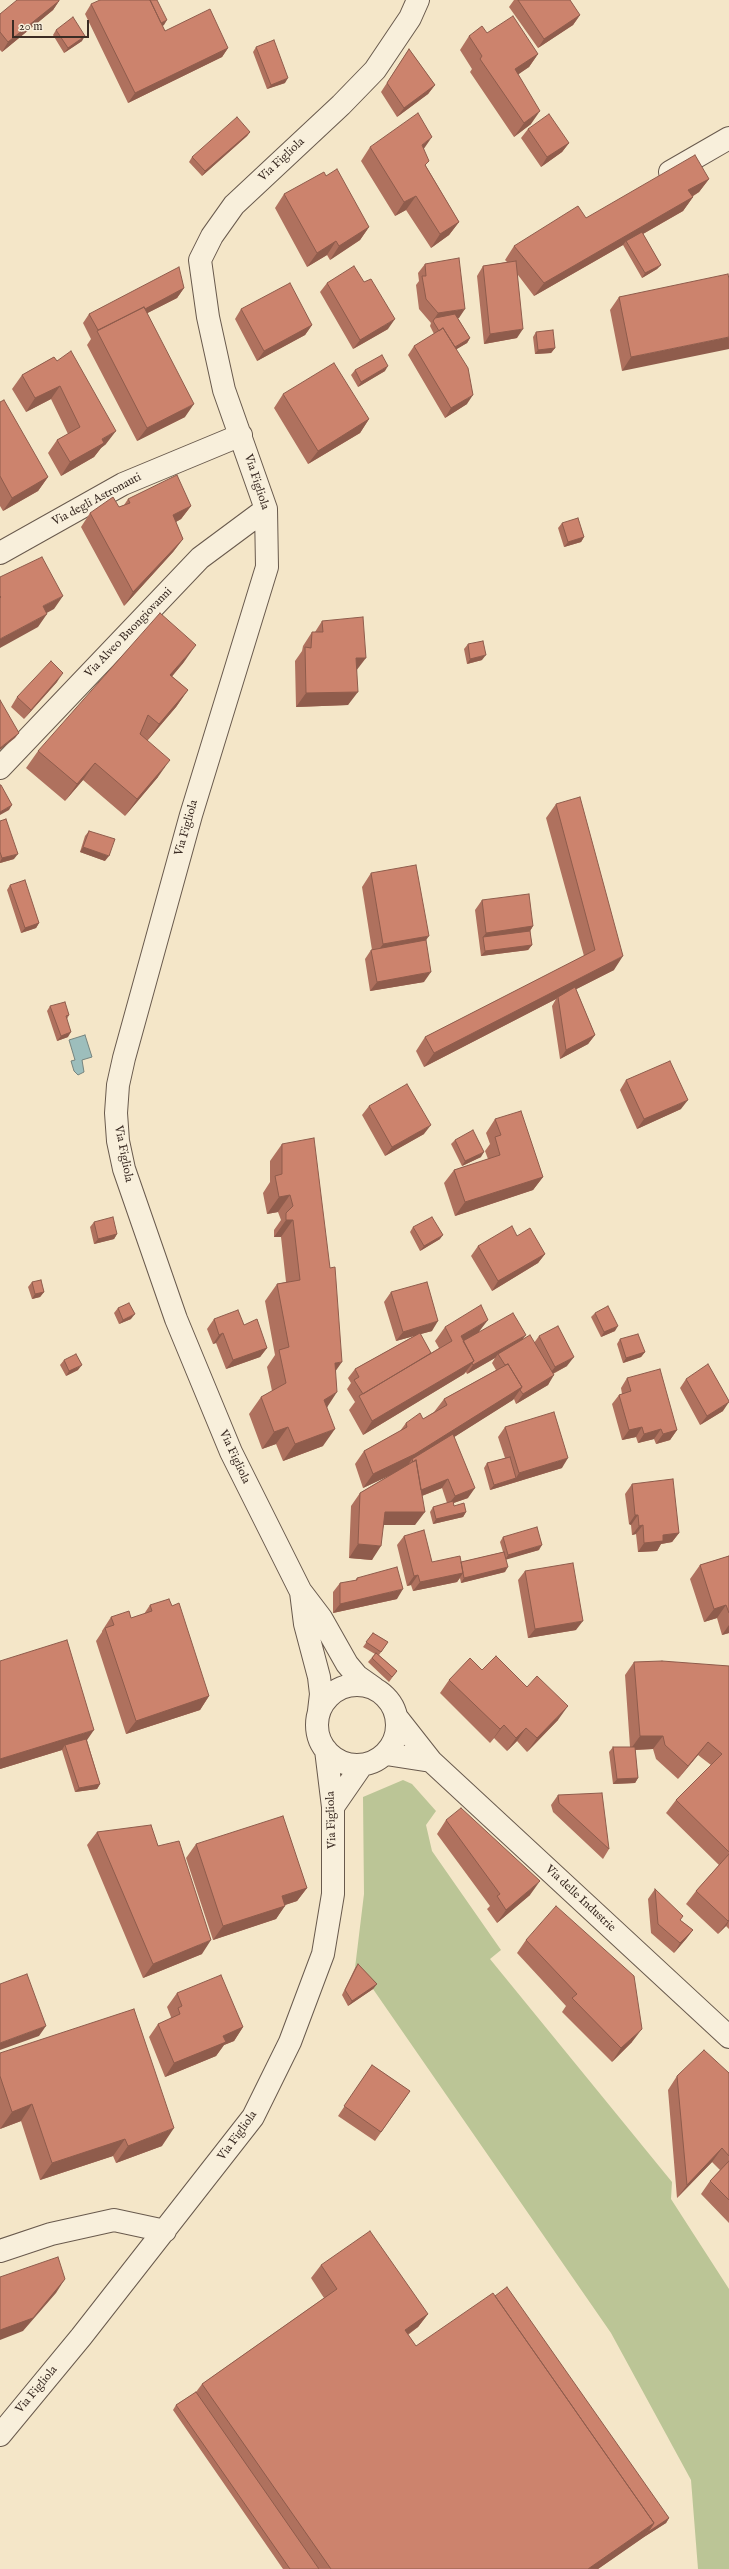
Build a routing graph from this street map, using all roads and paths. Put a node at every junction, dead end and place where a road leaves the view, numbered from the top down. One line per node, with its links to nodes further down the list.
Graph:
1 (418, 0): 4 (street, Via Figliola)
2 (729, 138): 3 (street)
3 (656, 180)
4 (241, 435): 5 (street, Via Figliola); 6 (street, Via degli Astronauti)
5 (266, 509): 7 (street, Via Alveo Buongiovanni); 8 (street, Via Figliola)
6 (0, 553)
7 (0, 768)
8 (301, 1592): 9 (street, Via delle Industrie); 10 (street, Via Figliola)
9 (375, 1689): 10 (street); 11 (street, Via delle Industrie)
10 (319, 1712): 12 (street)
11 (398, 1718): 13 (street); 14 (street, Via delle Industrie)
12 (326, 1750): 15 (street); 16 (street, Via Figliola)
13 (386, 1754): 14 (street); 15 (street)
14 (431, 1761): 17 (street, Via delle Industrie)
15 (362, 1765): 16 (street)
16 (333, 1807): 18 (street, Via Figliola)
17 (729, 2037)
18 (165, 2231): 19 (street); 20 (street, Via Figliola)
19 (0, 2252)
20 (0, 2435)

